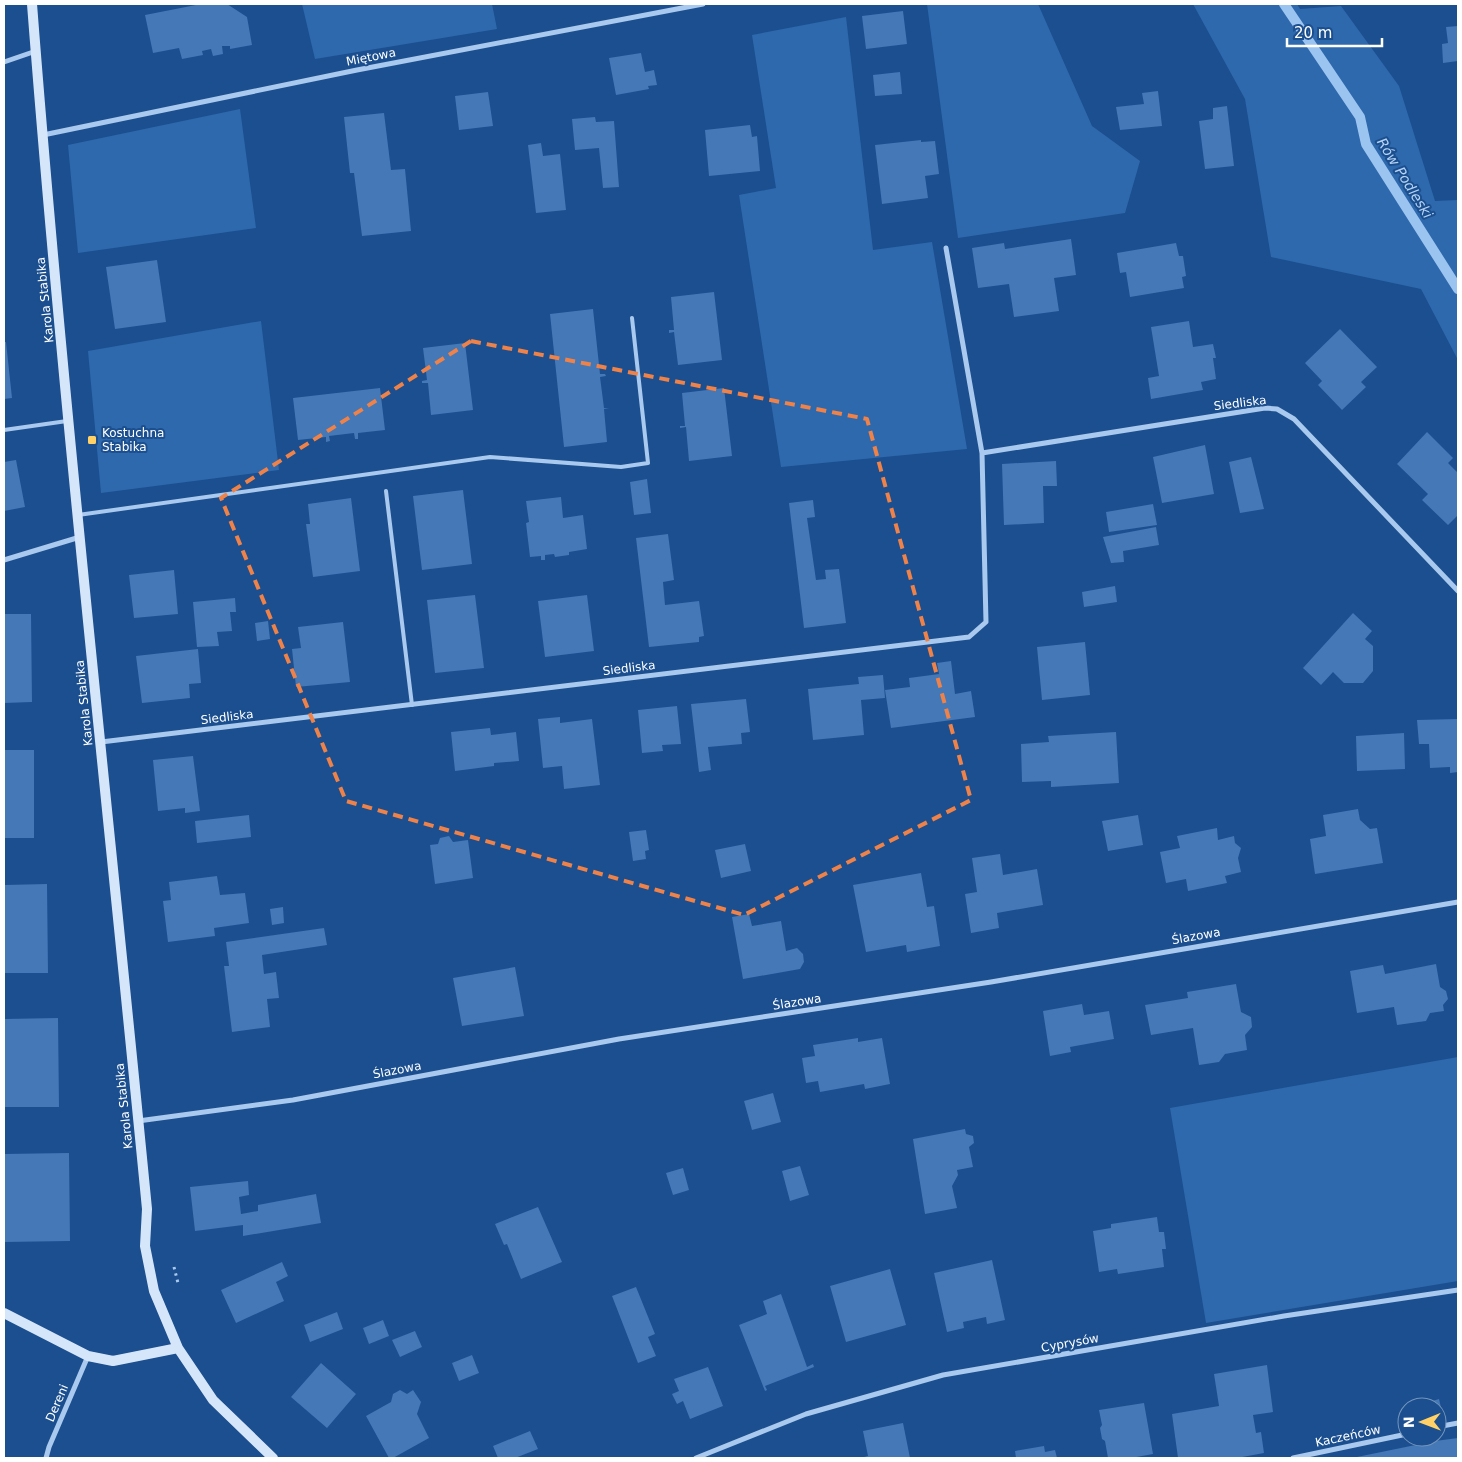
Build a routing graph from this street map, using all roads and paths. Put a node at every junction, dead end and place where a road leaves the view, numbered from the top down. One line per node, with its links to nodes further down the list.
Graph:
1 (32, 4): 3 (street, Karola Stabika)
2 (703, 4): 5 (street, Miętowa)
3 (36, 51): 4 (street); 5 (street, Karola Stabika)
4 (4, 62)
5 (43, 135): 8 (street, Karola Stabika)
6 (946, 248): 10 (street, Siedliska)
7 (632, 318): 12 (lane)
8 (69, 421): 9 (lane); 12 (street, Karola Stabika)
9 (4, 430)
10 (982, 452): 15 (street, Siedliska); 16 (street, Siedliska)
11 (386, 491): 16 (lane)
12 (78, 515): 13 (street, Karola Stabika)
13 (80, 537): 14 (street); 17 (street, Karola Stabika)
14 (4, 560)
15 (1458, 590)
16 (412, 704): 17 (street, Siedliska)
17 (101, 742): 19 (street, Karola Stabika)
18 (1458, 902): 19 (street, Ślazowa)
19 (138, 1121): 22 (street, Karola Stabika)
20 (1458, 1290): 27 (street, Cyprysów)
21 (4, 1313): 23 (street)
22 (178, 1348): 23 (street); 26 (street, Karola Stabika)
23 (88, 1356): 25 (street, Dereni)
24 (1397, 1436): 28 (street, Kaczeńców)
25 (46, 1458)
26 (273, 1458)
27 (696, 1458)
28 (1293, 1458)

